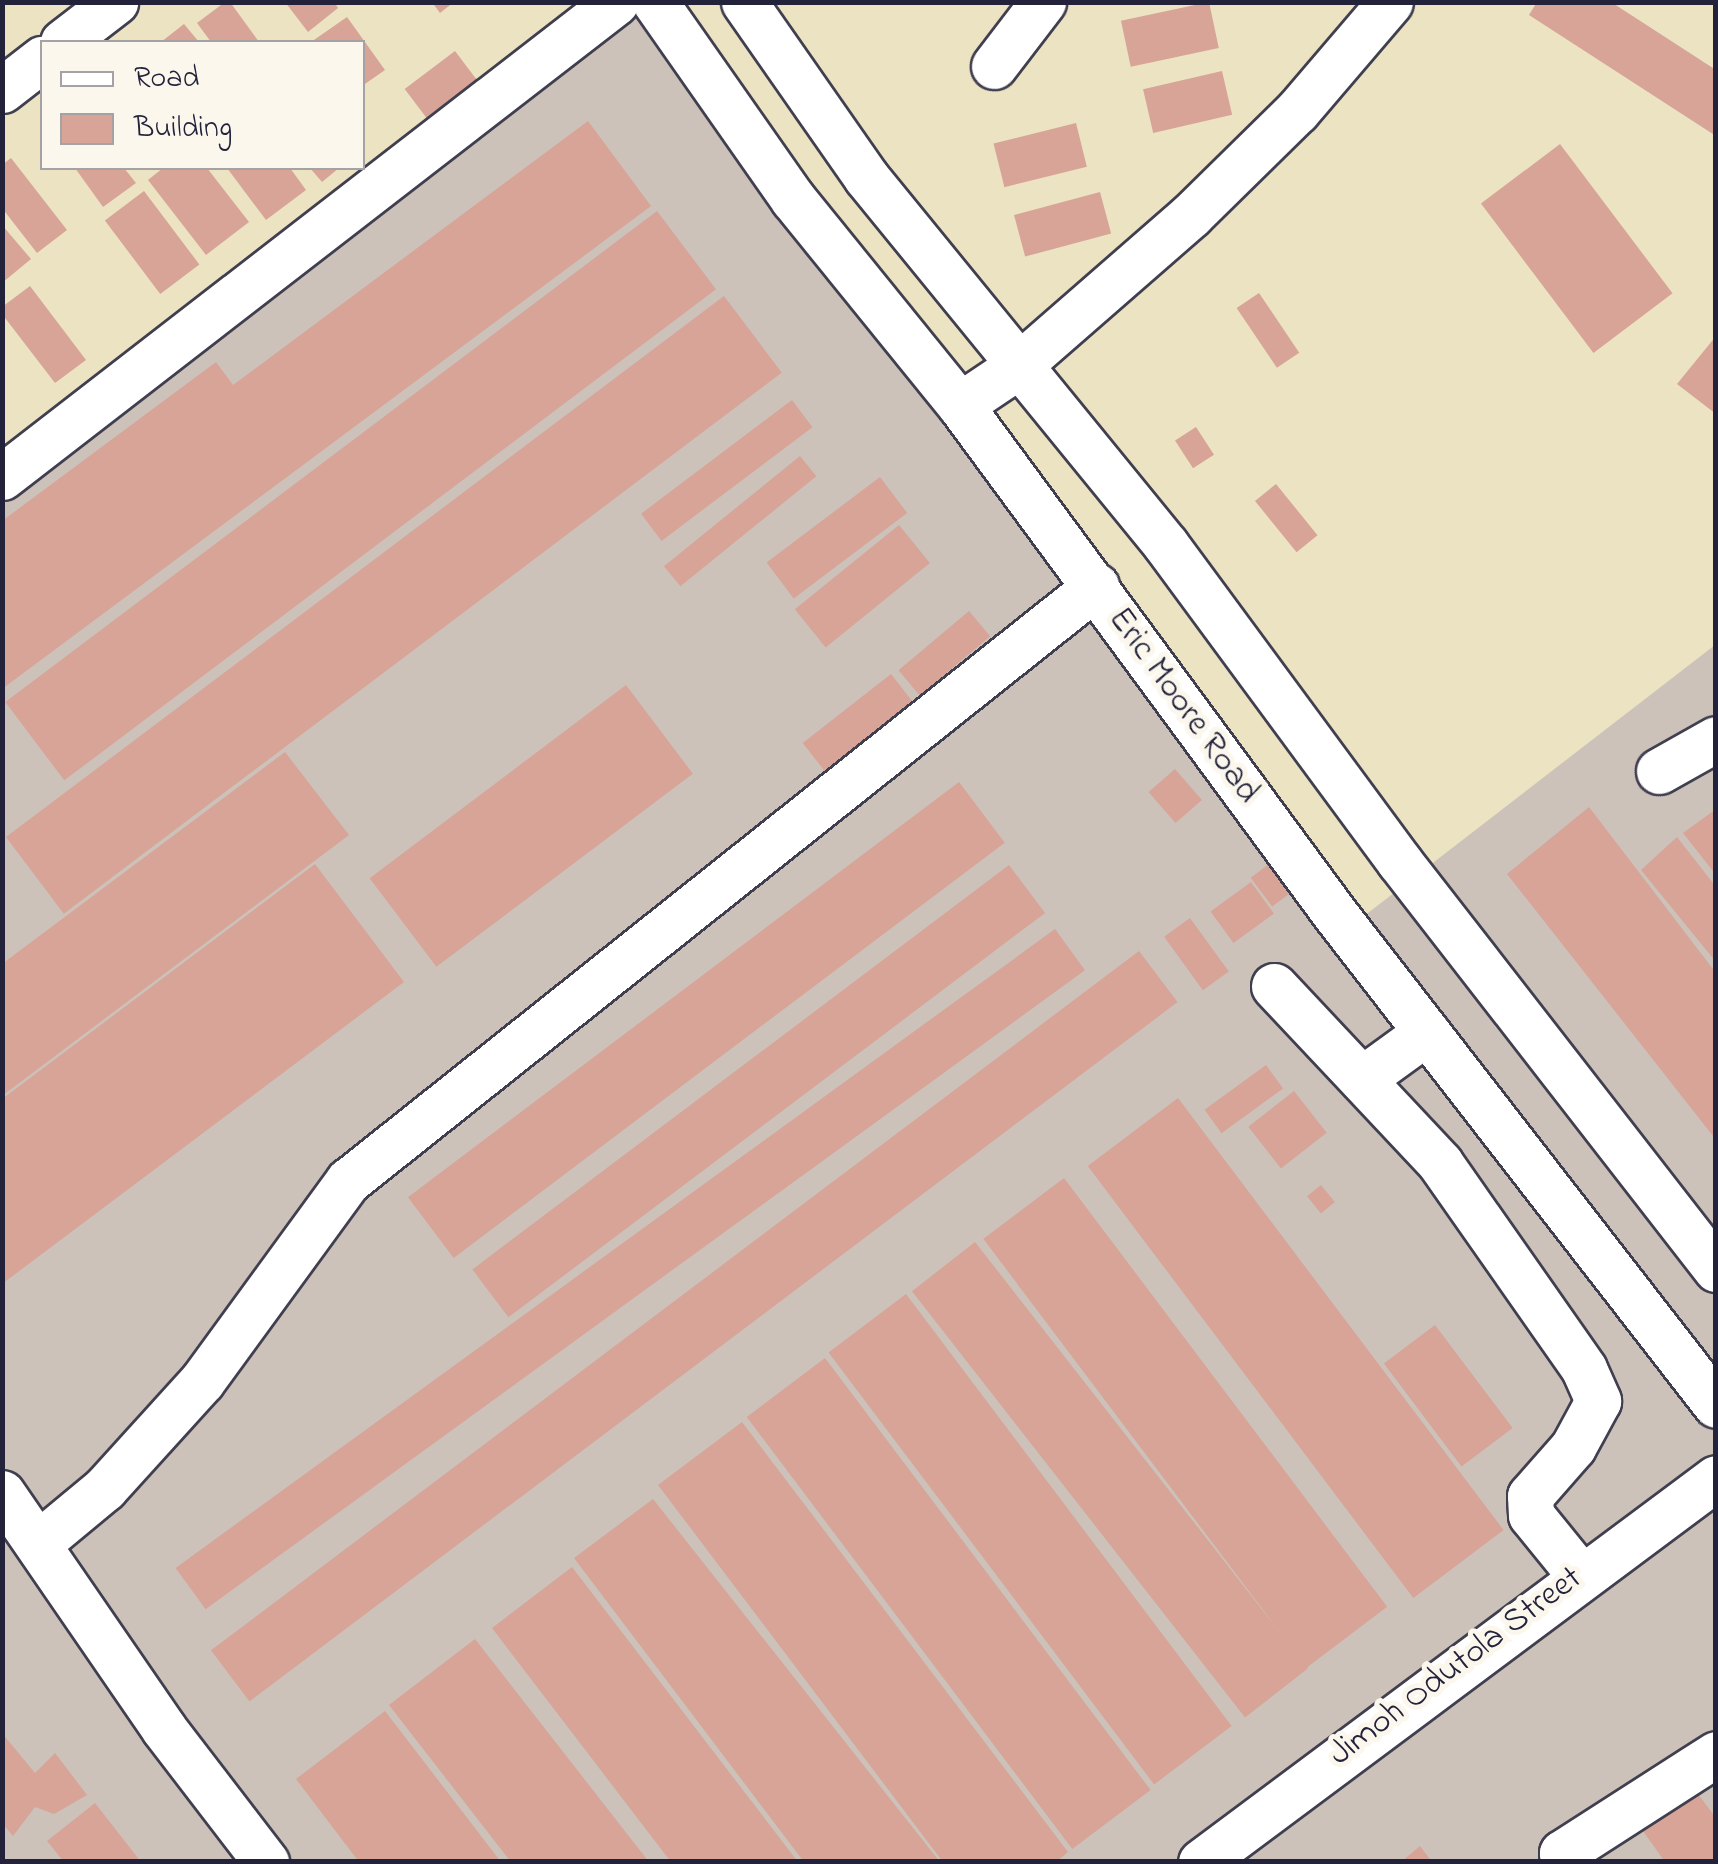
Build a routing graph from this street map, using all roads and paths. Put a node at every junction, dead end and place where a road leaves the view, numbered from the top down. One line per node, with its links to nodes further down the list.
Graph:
1 (115, 2): 7 (street)
2 (616, 2): 13 (street)
3 (655, 2): 12 (street, Eric Moore Road)
4 (744, 2): 11 (street)
5 (1044, 2): 9 (street)
6 (1390, 2): 11 (street)
7 (66, 40)
8 (40, 60): 10 (street)
9 (994, 66)
10 (2, 90)
11 (1018, 366): 12 (street); 20 (street)
12 (960, 405): 14 (street, Eric Moore Road)
13 (2, 477)
14 (1096, 586): 18 (street, Eric Moore Road); 24 (street)
15 (1716, 738): 16 (street)
16 (1659, 771)
17 (1274, 986): 19 (street)
18 (1427, 1032): 19 (street); 21 (street, Eric Moore Road)
19 (1362, 1080): 25 (street)
20 (1712, 1258)
21 (1716, 1406)
22 (1716, 1478): 25 (street, Jimoh Odutola Street)
23 (2, 1493): 24 (street)
24 (40, 1542): 27 (street)
25 (1578, 1574): 28 (street, Jimoh Odutola Street)
26 (1716, 1754): 29 (street)
27 (266, 1862)
28 (1201, 1862)
29 (1570, 1862)

